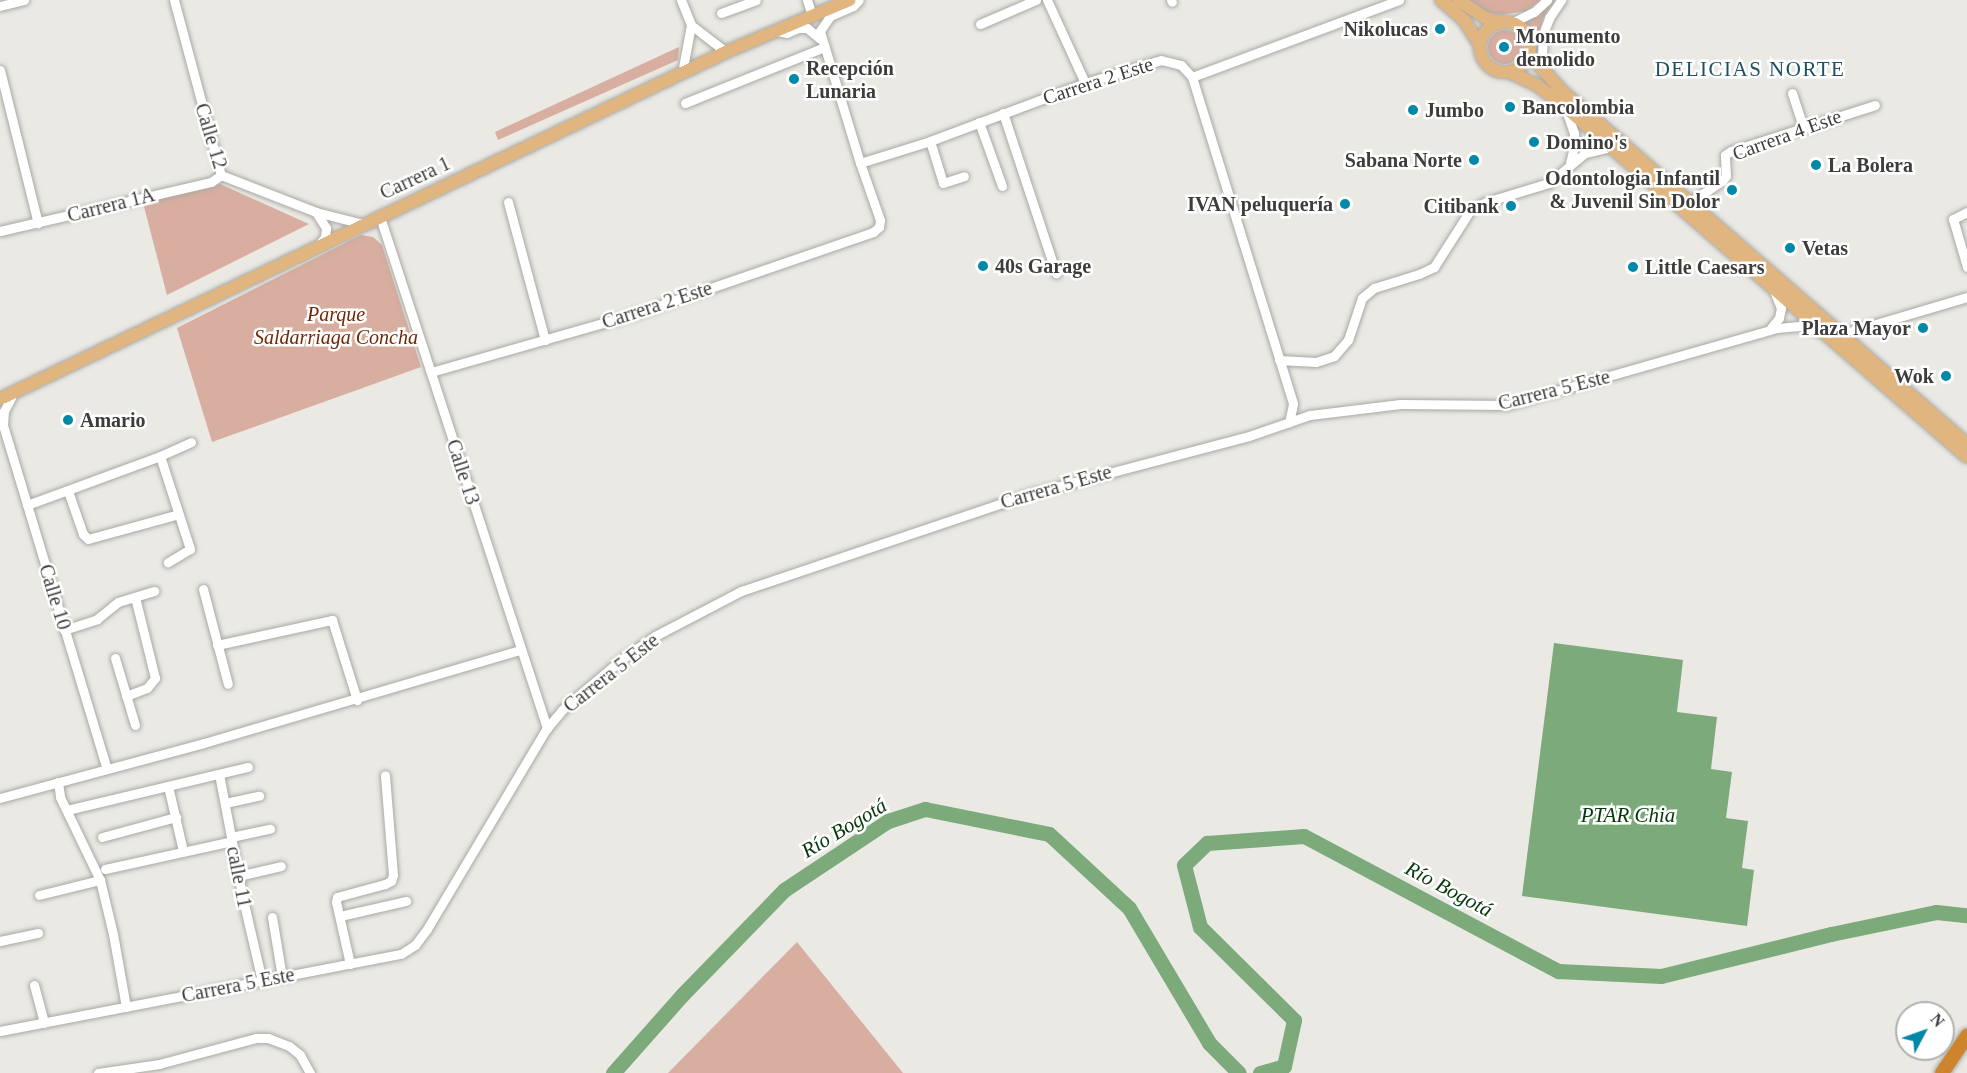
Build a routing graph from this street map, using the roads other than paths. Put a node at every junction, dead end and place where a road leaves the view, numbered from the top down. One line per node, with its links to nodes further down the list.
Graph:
1 (24, 0): 15 (street)
2 (174, 0): 43 (street, Calle 12)
3 (681, 0): 20 (street)
4 (756, 0): 16 (street)
5 (807, 0): 17 (street)
6 (850, 0): 17 (main road, Carrera 1)
7 (859, 0): 22 (street)
8 (1036, 0): 19 (street)
9 (1047, 0): 31 (street)
10 (1399, 0): 30 (street)
11 (1441, 0): 23 (main road)
12 (1458, 0): 18 (main road)
13 (1547, 0): 18 (street)
14 (1561, 0): 29 (street)
15 (0, 6)
16 (721, 13)
17 (812, 15): 21 (main road, Carrera 1)
18 (1505, 23): 23 (main road); 25 (main road)
19 (980, 24)
20 (691, 25): 24 (street); 28 (street)
21 (773, 31): 22 (street); 24 (main road, Carrera 1)
22 (823, 44): 33 (street); 41 (street)
23 (1480, 46): 27 (main road)
24 (726, 52): 28 (main road, Carrera 1)
25 (1529, 54): 27 (main road); 29 (main road)
26 (0, 70): 51 (street)
27 (1509, 72): 35 (main road)
28 (682, 73): 50 (main road, Carrera 1)
29 (1546, 74): 47 (main road)
30 (1192, 77): 31 (street, Carrera 2 Este); 63 (street)
31 (1085, 83): 36 (street, Carrera 2 Este)
32 (1792, 93): 38 (street)
33 (685, 103)
34 (1875, 105): 38 (street, Carrera 4 Este)
35 (1564, 106): 40 (main road); 42 (street)
36 (1003, 113): 37 (street, Carrera 2 Este); 56 (street)
37 (979, 122): 39 (street, Carrera 2 Este); 45 (street)
38 (1803, 127): 47 (street, Carrera 4 Este)
39 (930, 141): 41 (street, Carrera 2 Este); 44 (street)
40 (1611, 147): 42 (street); 57 (main road)
41 (860, 164): 62 (street, Carrera 2 Este)
42 (1567, 168): 63 (street)
43 (221, 175): 48 (street, Calle 12); 51 (street, Carrera 1A)
44 (964, 176)
45 (1002, 186)
46 (508, 202): 62 (street)
47 (1689, 202): 61 (main road)
48 (316, 212): 52 (street, Calle 12); 54 (street)
49 (1967, 212): 55 (street)
50 (380, 217): 52 (main road, Carrera 1); 64 (street, Calle 13)
51 (38, 223): 53 (street, Carrera 1A)
52 (363, 224): 54 (main road, Carrera 1)
53 (0, 231)
54 (318, 246): 65 (main road, Carrera 1)
55 (1966, 261)
56 (1056, 273)
57 (1773, 289): 59 (street); 60 (main road)
58 (1967, 297): 61 (street)
59 (1766, 332): 60 (street, Carrera 5 Este); 68 (street, Carrera 5 Este)
60 (1826, 334): 76 (main road)
61 (1842, 334): 72 (main road)
62 (544, 340): 64 (street, Carrera 2 Este)
63 (1279, 360): 67 (street)
64 (431, 372): 86 (street, Calle 13)
65 (14, 392): 66 (main road, Carrera 1); 70 (street)
66 (0, 399)
67 (1293, 404): 68 (street); 69 (street)
68 (1310, 415): 69 (street, Carrera 5 Este)
69 (1289, 423): 92 (street, Carrera 5 Este)
70 (1, 424): 73 (street, Calle 10)
71 (191, 442): 75 (street)
72 (1967, 444)
73 (10, 452): 74 (street); 78 (street, Calle 10)
74 (0, 456)
75 (160, 456): 77 (street); 79 (street)
76 (1967, 457)
77 (68, 491): 78 (street); 79 (street)
78 (27, 505): 84 (street, Calle 10)
79 (179, 514): 80 (street)
80 (168, 562)
81 (203, 589): 85 (street)
82 (154, 591): 83 (street)
83 (135, 597): 84 (street); 89 (street)
84 (64, 630): 94 (street, Calle 10)
85 (218, 645): 88 (street); 90 (street)
86 (521, 650): 90 (street); 92 (street, Calle 13)
87 (115, 658): 89 (street)
88 (228, 684)
89 (126, 696): 91 (street)
90 (357, 700): 94 (street)
91 (135, 725)
92 (546, 728): 118 (street, Carrera 5 Este)
93 (248, 767): 95 (street)
94 (107, 769): 97 (street)
95 (219, 774): 98 (street); 101 (street, calle 11)
96 (385, 774): 114 (street)
97 (58, 782): 100 (street); 102 (street)
98 (168, 786): 102 (street); 103 (street)
99 (259, 796): 101 (street)
100 (0, 798)
101 (225, 803): 106 (street, calle 11)
102 (67, 810): 111 (street)
103 (176, 817): 105 (street); 107 (street)
104 (270, 829): 106 (street)
105 (102, 837)
106 (231, 839): 107 (street); 110 (street, calle 11)
107 (183, 851): 109 (street)
108 (281, 866): 110 (street)
109 (105, 869)
110 (238, 876): 120 (street, calle 11)
111 (100, 880): 112 (street); 122 (street)
112 (39, 895)
113 (406, 901): 114 (street)
114 (340, 916): 118 (street)
115 (272, 917): 119 (street)
116 (38, 933): 117 (street)
117 (0, 941)
118 (350, 964): 119 (street, Carrera 5 Este)
119 (282, 977): 120 (street, Carrera 5 Este)
120 (262, 981): 122 (street, Carrera 5 Este)
121 (34, 985): 123 (street)
122 (126, 1007): 123 (street, Carrera 5 Este)
123 (44, 1023): 124 (street, Carrera 5 Este)
124 (0, 1029)
125 (1967, 1036): 129 (highway)
126 (147, 1070): 127 (street); 128 (street)
127 (98, 1073)
128 (310, 1073)
129 (1942, 1073)

